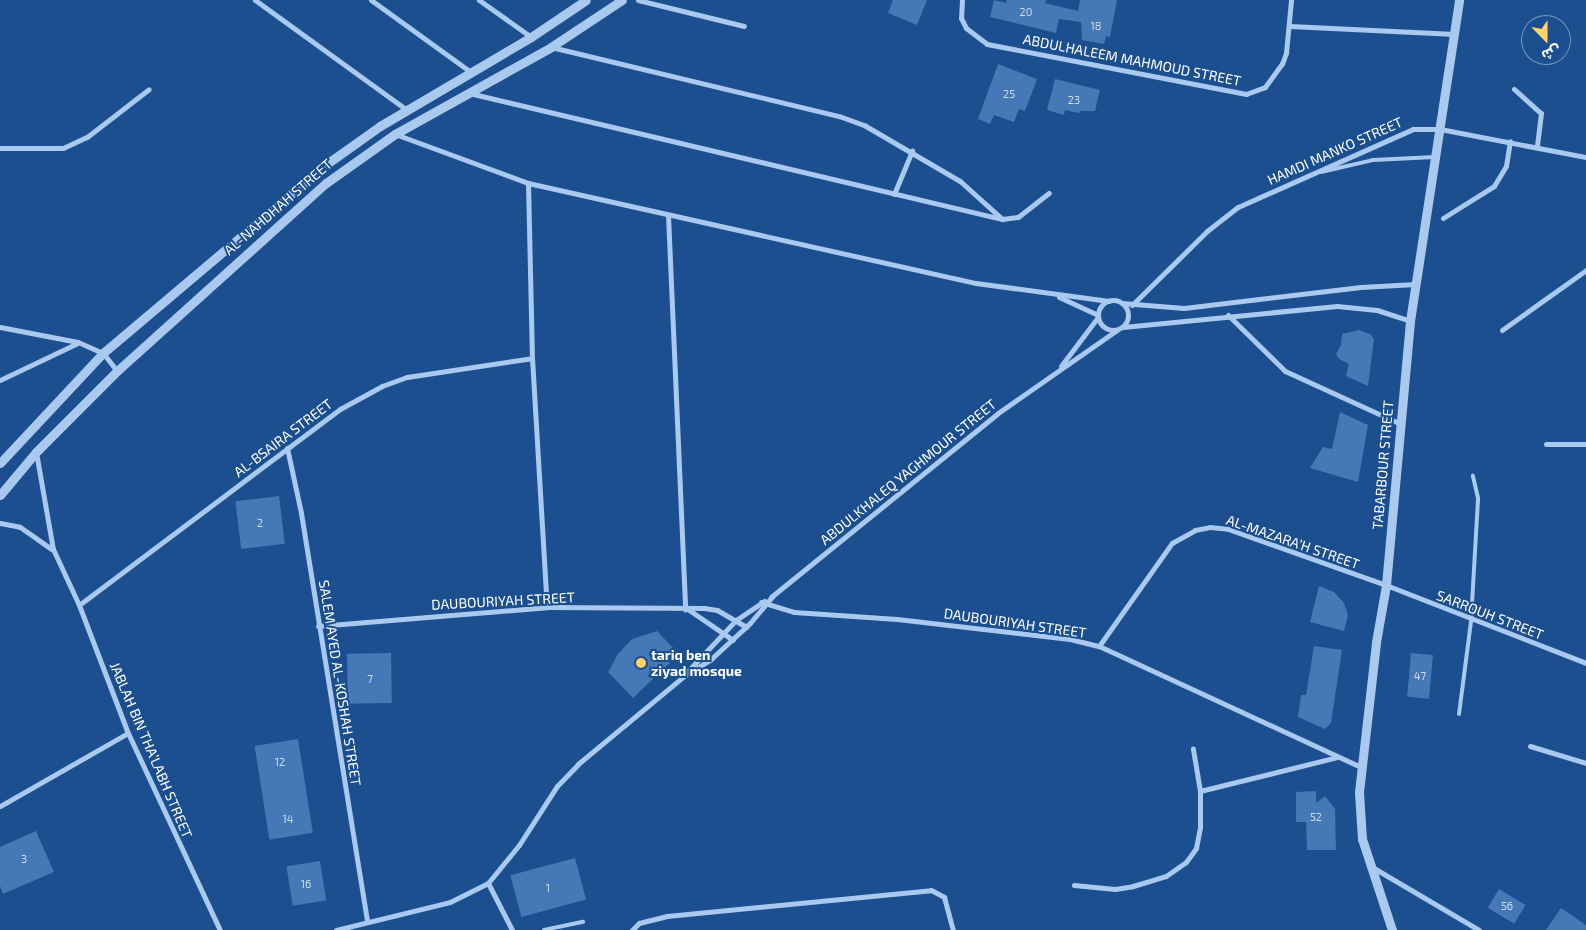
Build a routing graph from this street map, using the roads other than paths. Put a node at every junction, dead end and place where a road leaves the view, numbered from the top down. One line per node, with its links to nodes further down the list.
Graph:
1 (255, 0): 19 (street)
2 (371, 0): 15 (street)
3 (479, 0): 13 (street)
4 (586, 0): 13 (street, AL-NAHDHAH STREET)
5 (622, 0): 14 (street, AL-NAHDHAH STREET)
6 (638, 0): 10 (street)
7 (962, 0): 11 (street, ABDULHALEEM MAHMOUD STREET)
8 (1291, 0): 11 (street, ABDULHALEEM MAHMOUD STREET)
9 (1459, 0): 12 (street, TABARBOUR STREET)
10 (744, 26)
11 (1290, 26): 12 (street)
12 (1455, 34): 20 (street, TABARBOUR STREET)
13 (531, 37): 15 (street, AL-NAHDHAH STREET)
14 (550, 47): 18 (street, AL-NAHDHAH STREET); 25 (street)
15 (471, 72): 19 (street, AL-NAHDHAH STREET)
16 (149, 89): 24 (street)
17 (1514, 90): 23 (street)
18 (469, 93): 21 (street, AL-NAHDHAH STREET); 31 (street)
19 (407, 110): 49 (street, AL-NAHDHAH STREET)
20 (1440, 129): 22 (street, HAMDI MANKO STREET); 26 (street, TABARBOUR STREET); 28 (street, HAMDI MANKO STREET)
21 (395, 134): 29 (street); 52 (street, AL-NAHDHAH STREET)
22 (1510, 141): 23 (street, HAMDI MANKO STREET); 33 (street)
23 (1537, 147): 27 (street, HAMDI MANKO STREET)
24 (0, 148)
25 (912, 151): 31 (street); 34 (street)
26 (1436, 157): 28 (lane); 36 (street, TABARBOUR STREET)
27 (1586, 157)
28 (1317, 173): 40 (street, HAMDI MANKO STREET)
29 (528, 183): 32 (street); 50 (street)
30 (1049, 192): 34 (street)
31 (894, 194): 34 (street)
32 (668, 215): 37 (street); 68 (street)
33 (1443, 218)
34 (1002, 219)
35 (1586, 270): 47 (street)
36 (1416, 284): 40 (street); 43 (street, TABARBOUR STREET)
37 (1056, 295): 38 (street); 42 (street)
38 (1109, 301): 39 (street); 42 (street)
39 (1122, 304): 40 (street); 45 (street)
40 (1132, 305)
41 (1228, 315): 43 (street); 45 (street); 54 (street)
42 (1098, 316): 46 (street); 51 (street, ABDULKHALEQ YAGHMOUR STREET)
43 (1410, 321): 54 (street, TABARBOUR STREET)
44 (0, 326): 48 (street)
45 (1123, 327): 46 (street)
46 (1117, 330): 51 (street, ABDULKHALEQ YAGHMOUR STREET)
47 (1502, 330)
48 (78, 342): 49 (street); 53 (street)
49 (103, 353): 52 (street); 59 (street, AL-NAHDHAH STREET)
50 (532, 358): 57 (street, AL-BSAIRA STREET); 67 (street)
51 (1060, 369): 65 (street, ABDULKHALEQ YAGHMOUR STREET)
52 (117, 371): 58 (street, AL-NAHDHAH STREET)
53 (0, 380)
54 (1401, 424): 64 (street, TABARBOUR STREET)
55 (1546, 444): 56 (street)
56 (1586, 444)
57 (287, 448): 66 (street, AL-BSAIRA STREET); 71 (street, SALEM AYED AL-KOSHAH STREET)
58 (36, 452): 61 (street, AL-NAHDHAH STREET); 63 (street, JABLAH BIN THA’LABH STREET)
59 (0, 463)
60 (1473, 476): 70 (lane)
61 (0, 495)
62 (0, 523): 63 (street)
63 (53, 549): 66 (street, JABLAH BIN THA’LABH STREET)
64 (1386, 585): 70 (street, SARROUH STREET); 75 (street, AL-MAZARA’H STREET); 84 (street, TABARBOUR STREET)
65 (764, 604): 69 (street, ABDULKHALEQ YAGHMOUR STREET); 72 (street, ABDULKHALEQ YAGHMOUR STREET); 75 (street, DAUBOURIYAH STREET)
66 (79, 605): 79 (street, JABLAH BIN THA’LABH STREET)
67 (548, 607): 68 (street, DAUBOURIYAH STREET); 71 (street, DAUBOURIYAH STREET)
68 (687, 610): 69 (street, DAUBOURIYAH STREET); 73 (street)
69 (736, 620): 72 (street, DAUBOURIYAH STREET); 73 (street, ABDULKHALEQ YAGHMOUR STREET)
70 (1471, 621): 76 (street, SARROUH STREET); 78 (lane)
71 (318, 626): 90 (street, SALEM AYED AL-KOSHAH STREET)
72 (746, 627): 74 (street, ABDULKHALEQ YAGHMOUR STREET)
73 (722, 633): 74 (street); 77 (street, ABDULKHALEQ YAGHMOUR STREET)
74 (733, 640): 77 (street, ABDULKHALEQ YAGHMOUR STREET)
75 (1099, 646): 82 (street, DAUBOURIYAH STREET)
76 (1586, 664)
77 (684, 676): 88 (street, ABDULKHALEQ YAGHMOUR STREET)
78 (1459, 714)
79 (128, 733): 86 (street); 92 (street, JABLAH BIN THA’LABH STREET)
80 (1530, 746): 83 (street)
81 (1193, 749): 85 (street)
82 (1337, 756): 84 (street, DAUBOURIYAH STREET); 85 (street)
83 (1586, 763)
84 (1361, 767): 87 (street, TABARBOUR STREET)
85 (1200, 791): 89 (street)
86 (0, 806)
87 (1371, 866): 98 (street, TABARBOUR STREET); 99 (street)
88 (488, 884): 90 (street, ABDULKHALEQ YAGHMOUR STREET); 94 (street)
89 (1074, 885)
90 (367, 922): 93 (street, ABDULKHALEQ YAGHMOUR STREET)
91 (583, 922): 95 (lane)
92 (220, 930)
93 (336, 930)
94 (512, 930)
95 (544, 930)
96 (632, 930): 97 (street)
97 (953, 930)
98 (1392, 930)
99 (1479, 930)

